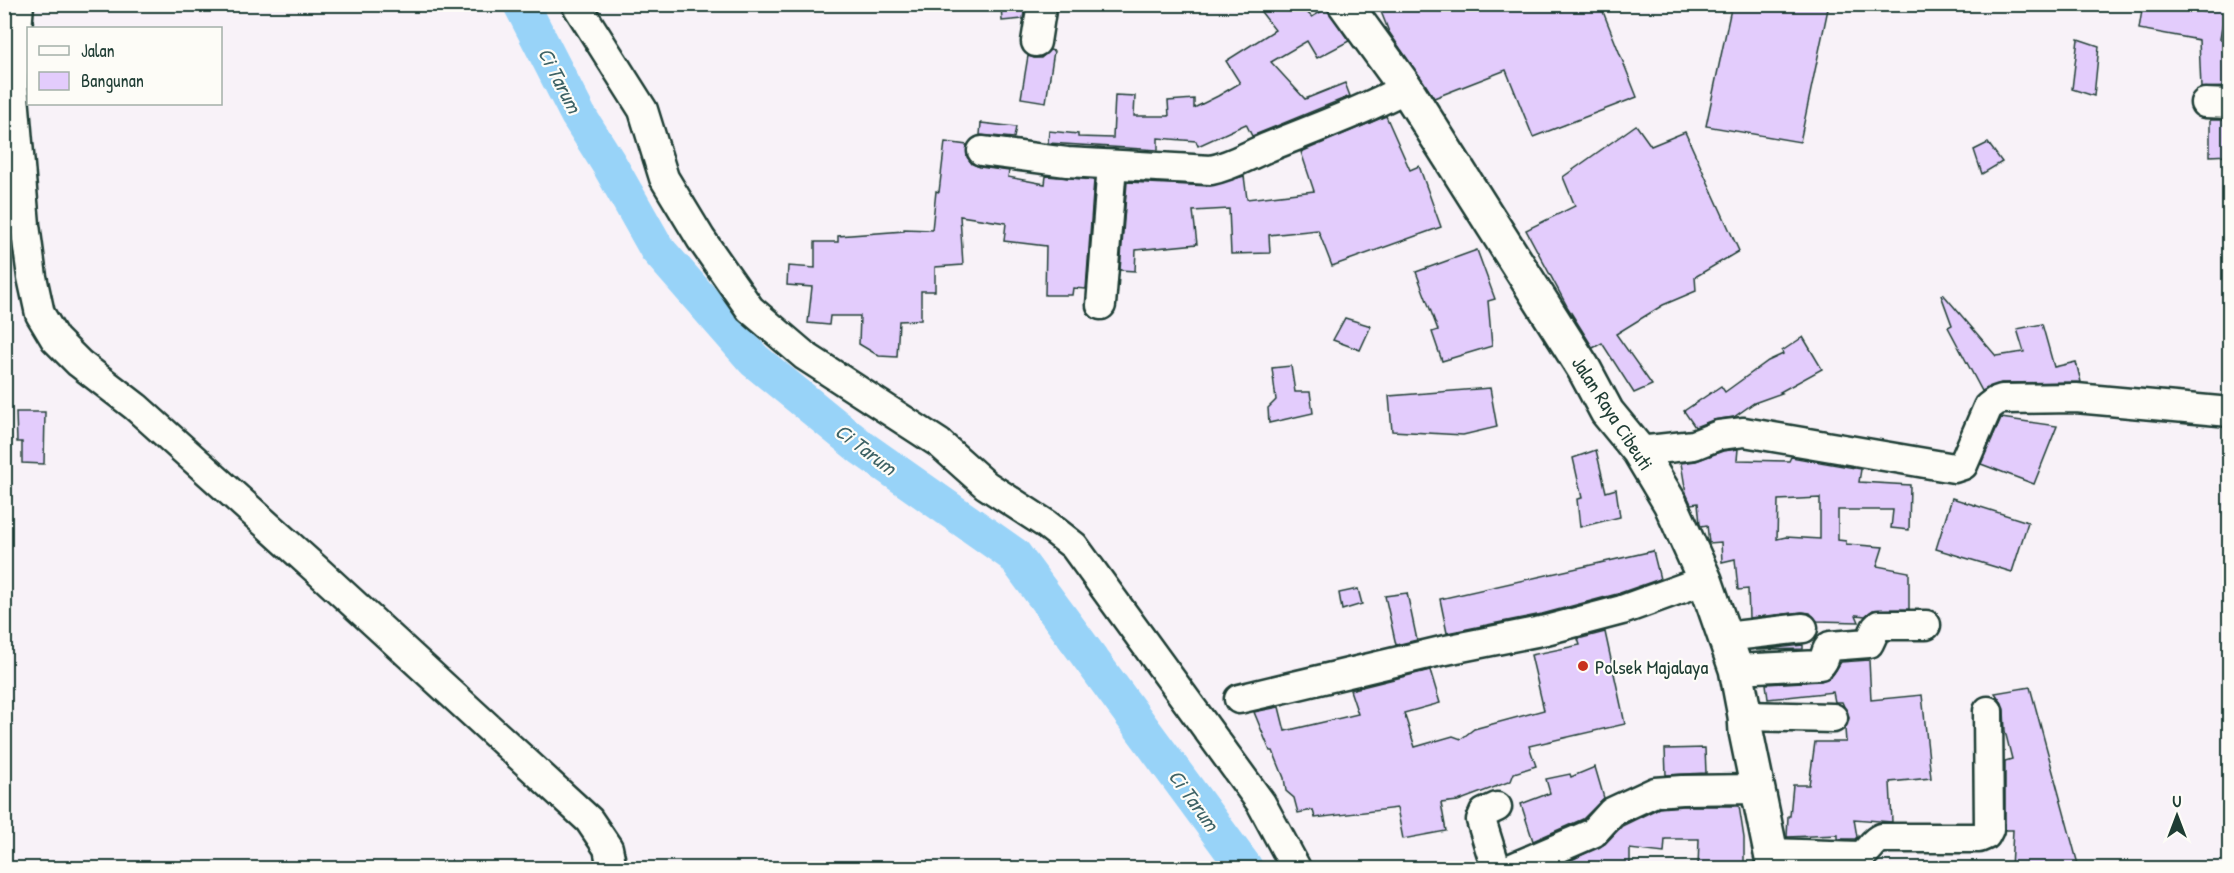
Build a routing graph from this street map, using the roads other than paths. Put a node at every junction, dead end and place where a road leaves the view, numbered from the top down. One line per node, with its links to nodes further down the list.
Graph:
1 (19, 4): 9 (street)
2 (576, 4): 26 (street)
3 (1042, 4): 5 (street)
4 (1345, 4): 6 (main road, Jalan Raya Cibeuti)
5 (1036, 42)
6 (1406, 88): 8 (street); 12 (main road, Jalan Raya Cibeuti)
7 (982, 151): 8 (street)
8 (1112, 165): 10 (street)
9 (15, 226): 25 (street)
10 (1101, 305)
11 (2229, 412): 12 (street)
12 (1639, 451): 13 (main road, Jalan Raya Cibeuti)
13 (1705, 580): 16 (main road, Jalan Raya Cibeuti); 18 (street)
14 (1926, 625): 17 (street)
15 (1803, 628): 16 (street)
16 (1725, 637): 17 (main road, Jalan Raya Cibeuti)
17 (1736, 669): 21 (main road, Jalan Raya Cibeuti)
18 (1239, 699)
19 (1988, 711): 24 (street)
20 (1833, 718): 21 (street)
21 (1740, 727): 22 (main road, Jalan Raya Cibeuti)
22 (1757, 789): 24 (main road, Jalan Raya Cibeuti); 28 (street)
23 (1497, 807): 27 (street)
24 (1772, 861)
25 (612, 868)
26 (1296, 868)
27 (1496, 868)
28 (1512, 868)

